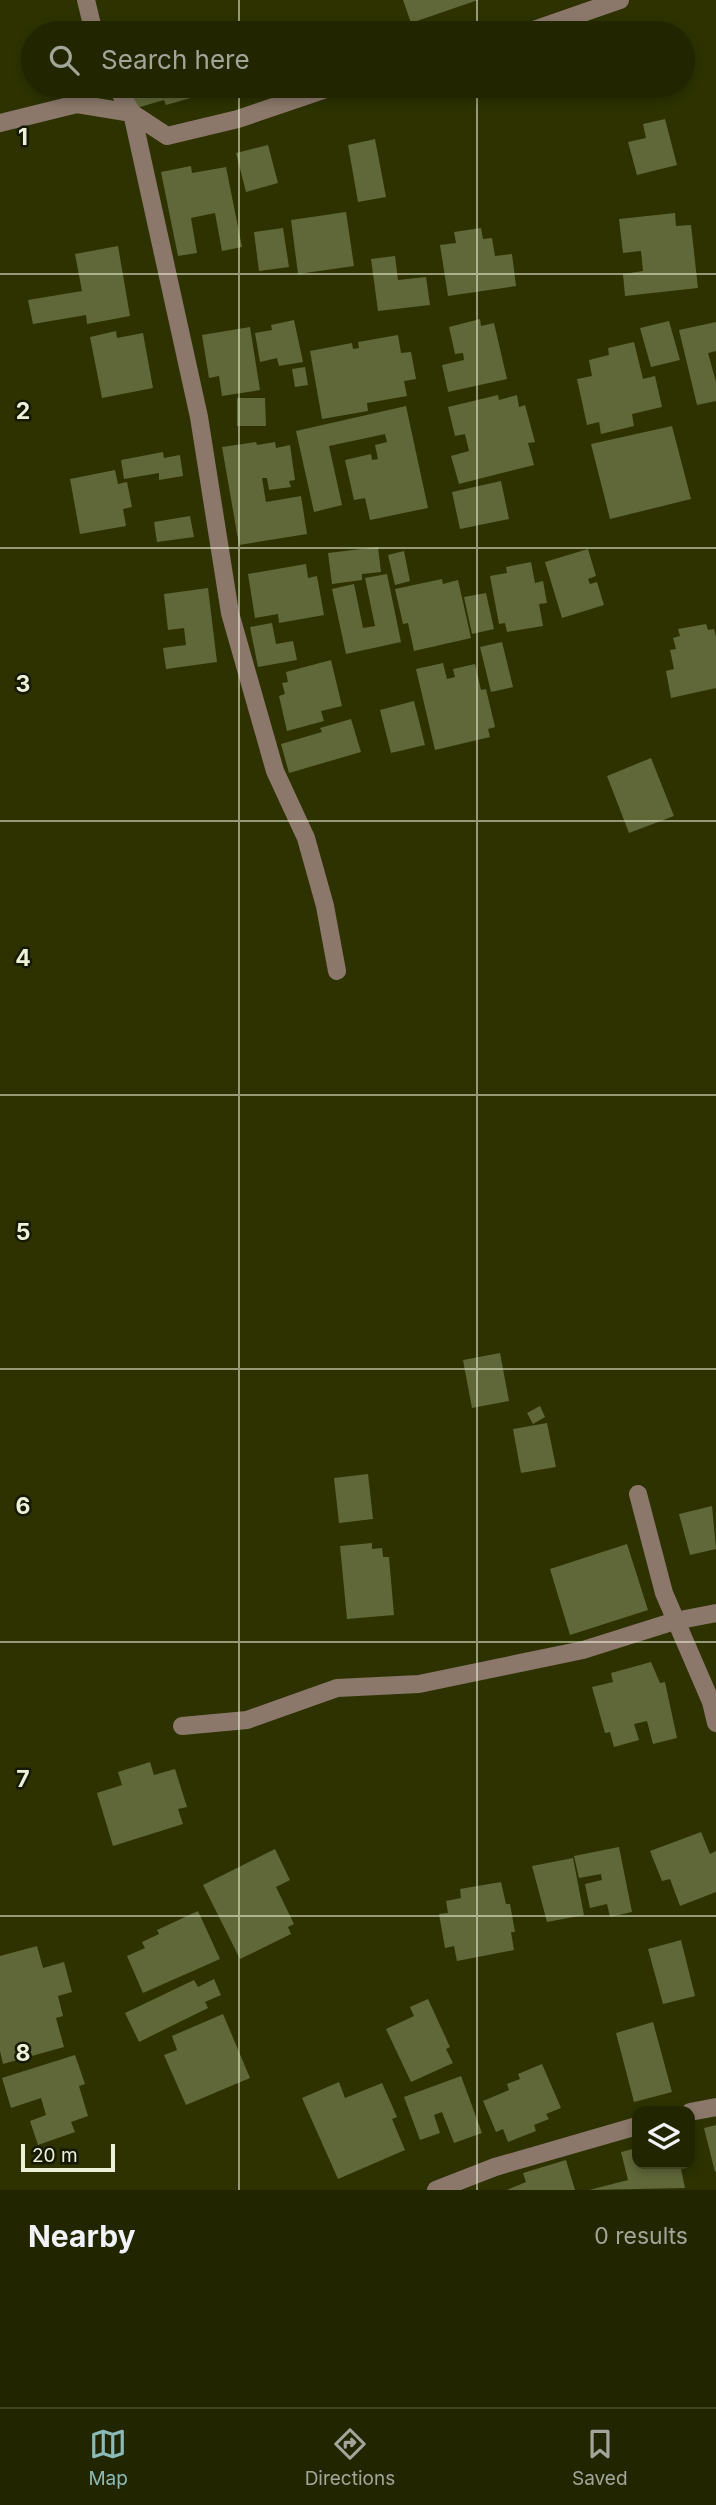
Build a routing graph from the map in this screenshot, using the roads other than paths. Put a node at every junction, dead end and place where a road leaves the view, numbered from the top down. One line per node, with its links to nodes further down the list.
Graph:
1 (86, 0): 3 (street)
2 (620, 0): 4 (street)
3 (91, 21)
4 (560, 21)
5 (123, 98): 7 (street)
6 (300, 98): 7 (street)
7 (132, 113): 8 (street); 9 (street)
8 (0, 123)
9 (337, 971)
10 (638, 1494): 12 (street)
11 (716, 1613): 12 (street)
12 (675, 1621): 13 (street); 14 (street)
13 (716, 1723)
14 (181, 1726)
15 (716, 2107): 16 (street)
16 (695, 2111)
17 (632, 2127): 18 (street)
18 (436, 2190)

